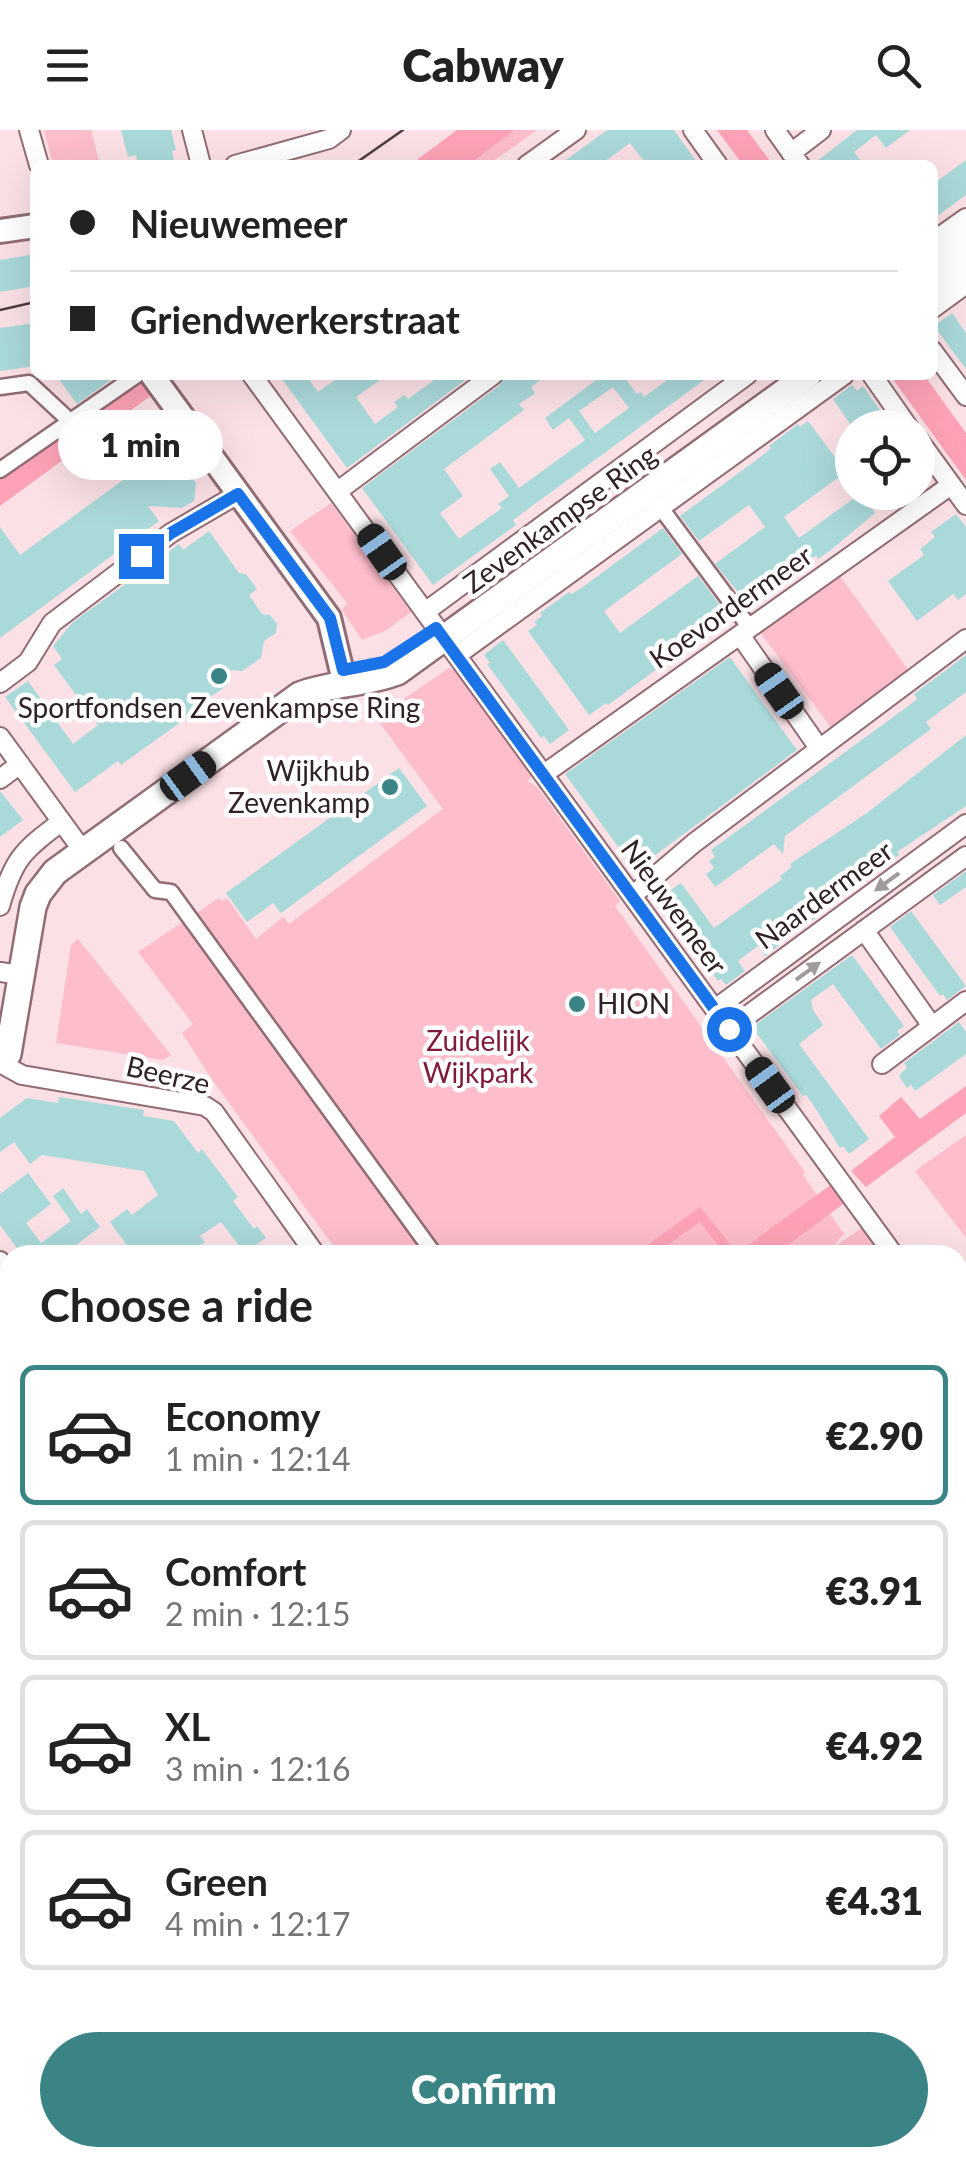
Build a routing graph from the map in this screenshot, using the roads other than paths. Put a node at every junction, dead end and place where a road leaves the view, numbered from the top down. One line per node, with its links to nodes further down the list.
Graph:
1 (29, 130): 9 (street)
2 (192, 130): 10 (street)
3 (341, 130): 11 (street)
4 (576, 130): 12 (street)
5 (693, 130): 13 (street)
6 (774, 130): 8 (street)
7 (820, 130): 8 (street)
8 (796, 159)
9 (37, 160)
10 (200, 160)
11 (254, 160)
12 (534, 160)
13 (714, 160)
14 (966, 218): 17 (street)
15 (30, 227): 16 (street)
16 (0, 231)
17 (938, 238)
18 (966, 239): 19 (main road)
19 (938, 260)
20 (966, 262): 21 (main road)
21 (938, 283)
22 (966, 284): 23 (street)
23 (938, 304)
24 (938, 358): 35 (street)
25 (130, 380): 37 (street)
26 (256, 380): 41 (street, Nieuwemeer)
27 (486, 380): 41 (street)
28 (740, 380): 46 (street, Zevenkampse Ring)
29 (776, 380): 46 (main road, Zevenkampse Ring)
30 (801, 380): 46 (main road, Zevenkampse Ring)
31 (837, 380): 44 (street, Zevenkampse Ring)
32 (875, 380): 36 (street)
33 (158, 384): 42 (street)
34 (0, 387): 37 (street)
35 (966, 396)
36 (896, 410)
37 (74, 420): 39 (street)
38 (935, 463): 40 (street)
39 (0, 470)
40 (951, 485): 43 (street); 45 (street, Koevordermeer)
41 (338, 492): 46 (street, Nieuwemeer)
42 (238, 494): 48 (street); 49 (street)
43 (966, 505)
44 (661, 508): 45 (street); 46 (street, Zevenkampse Ring)
45 (745, 632): 51 (street); 53 (street, Koevordermeer)
46 (441, 634): 48 (main road, Zevenkampse Ring); 53 (street, Nieuwemeer)
47 (966, 639): 51 (street)
48 (344, 677): 56 (main road, Zevenkampse Ring)
49 (0, 683)
50 (0, 737): 52 (street)
51 (819, 748): 59 (street)
52 (20, 764): 54 (street); 56 (street)
53 (544, 774): 59 (street, Nieuwemeer)
54 (0, 778)
55 (966, 824): 64 (street, Naardermeer, one-way to 64)
56 (73, 837): 60 (street, Zevenkampse Ring); 62 (main road, Zevenkampse Ring)
57 (121, 848): 73 (street)
58 (966, 856): 61 (street)
59 (632, 896): 64 (street, Nieuwemeer)
60 (0, 906)
61 (864, 930): 65 (street); 66 (street, one-way to 61)
62 (8, 986): 67 (main road, Zevenkampse Ring); 68 (main road, Zevenkampse Ring)
63 (966, 1001): 65 (street)
64 (715, 1009): 66 (street, Nieuwemeer)
65 (932, 1026): 69 (street)
66 (729, 1029): 74 (street, Nieuwemeer)
67 (0, 1030)
68 (0, 1061): 70 (street, Beerze)
69 (882, 1064)
70 (22, 1075): 71 (street); 72 (street, Beerze)
71 (0, 1086)
72 (309, 1245)
73 (428, 1245)
74 (887, 1245)

